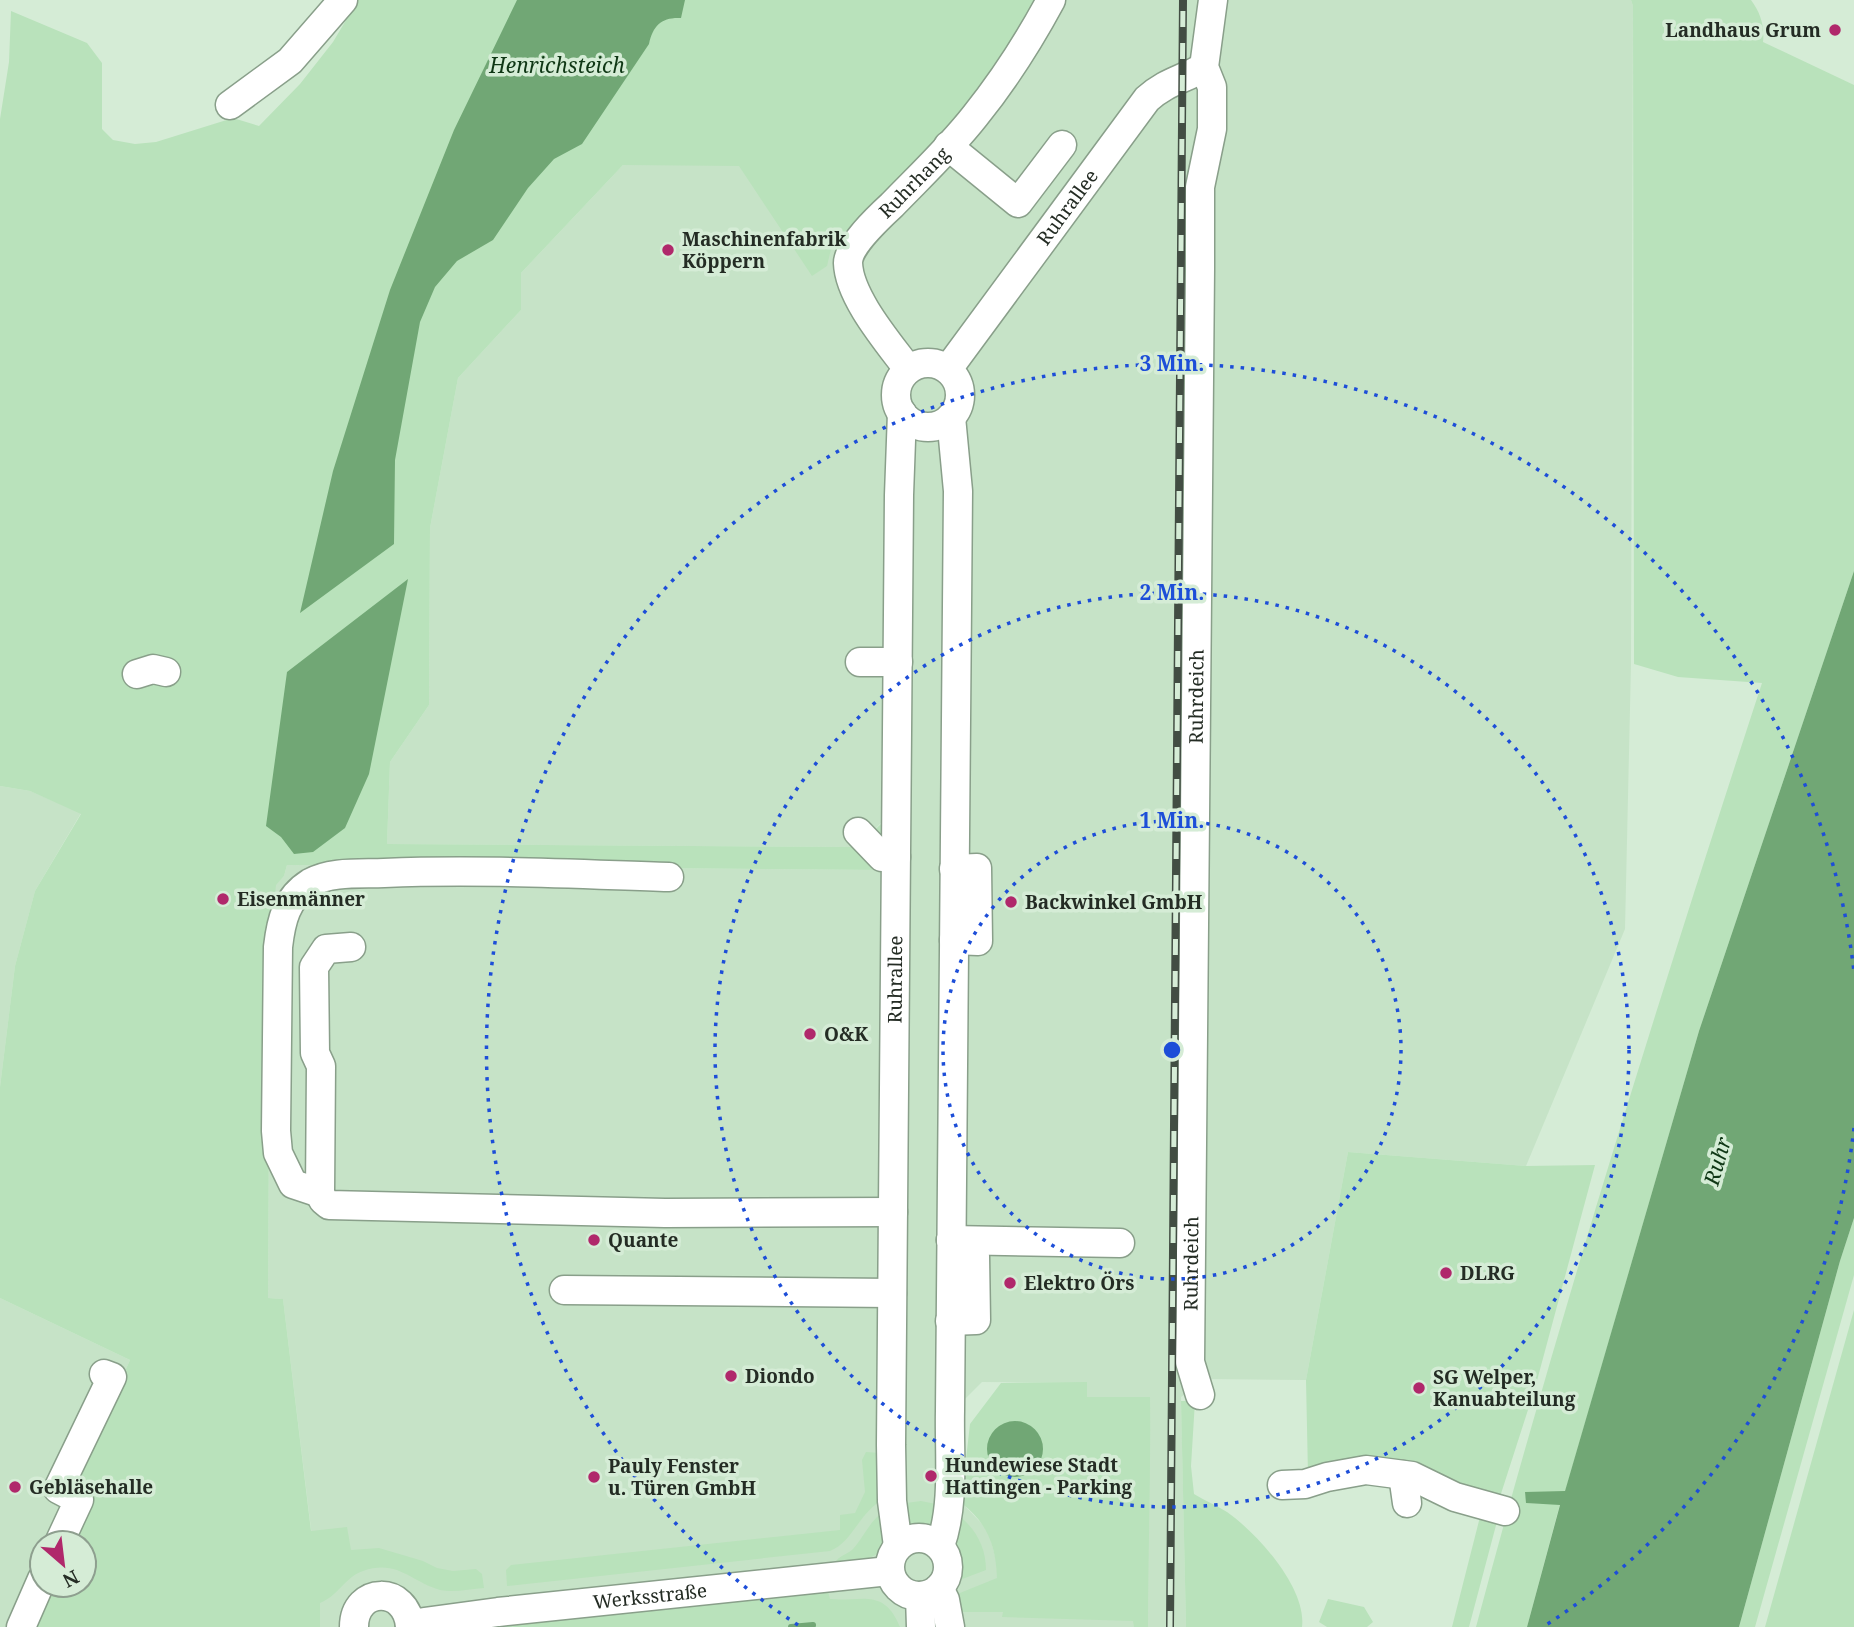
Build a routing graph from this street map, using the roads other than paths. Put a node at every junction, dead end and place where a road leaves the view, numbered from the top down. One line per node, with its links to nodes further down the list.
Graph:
1 (343, 0): 5 (street)
2 (1051, 0): 7 (street, Ruhrhang)
3 (1213, 0): 4 (street, Ruhrdeich)
4 (1204, 67): 9 (street, Ruhrallee); 27 (street, Ruhrdeich)
5 (230, 105)
6 (1062, 145): 7 (street)
7 (948, 146): 8 (street, Ruhrhang)
8 (908, 369): 9 (street); 10 (street, Ruhrallee)
9 (948, 369): 11 (street)
10 (902, 413): 11 (street); 13 (street, Ruhrallee)
11 (951, 417): 22 (street)
12 (860, 662): 13 (street)
13 (898, 662): 17 (street, Ruhrallee)
14 (166, 672): 15 (street)
15 (137, 674)
16 (858, 832): 17 (street)
17 (896, 857): 21 (street, Ruhrallee)
18 (669, 877): 20 (street)
19 (351, 947): 20 (street)
20 (320, 1193): 21 (street)
21 (893, 1212): 25 (street, Ruhrallee)
22 (951, 1240): 23 (street); 33 (street)
23 (1120, 1243)
24 (564, 1290): 25 (street)
25 (892, 1293): 34 (street, Ruhrallee)
26 (104, 1374): 32 (street)
27 (1200, 1395)
28 (1403, 1475): 29 (street); 30 (street); 31 (street)
29 (1282, 1485)
30 (1407, 1503)
31 (1504, 1511)
32 (66, 1529)
33 (940, 1546): 34 (street); 35 (street)
34 (893, 1558): 35 (street); 39 (street, Werksstraße)
35 (929, 1592): 40 (street); 41 (street)
36 (33, 1599): 37 (street)
37 (21, 1627)
38 (354, 1627): 39 (street, Werksstraße)
39 (410, 1627)
40 (921, 1627)
41 (950, 1627)

